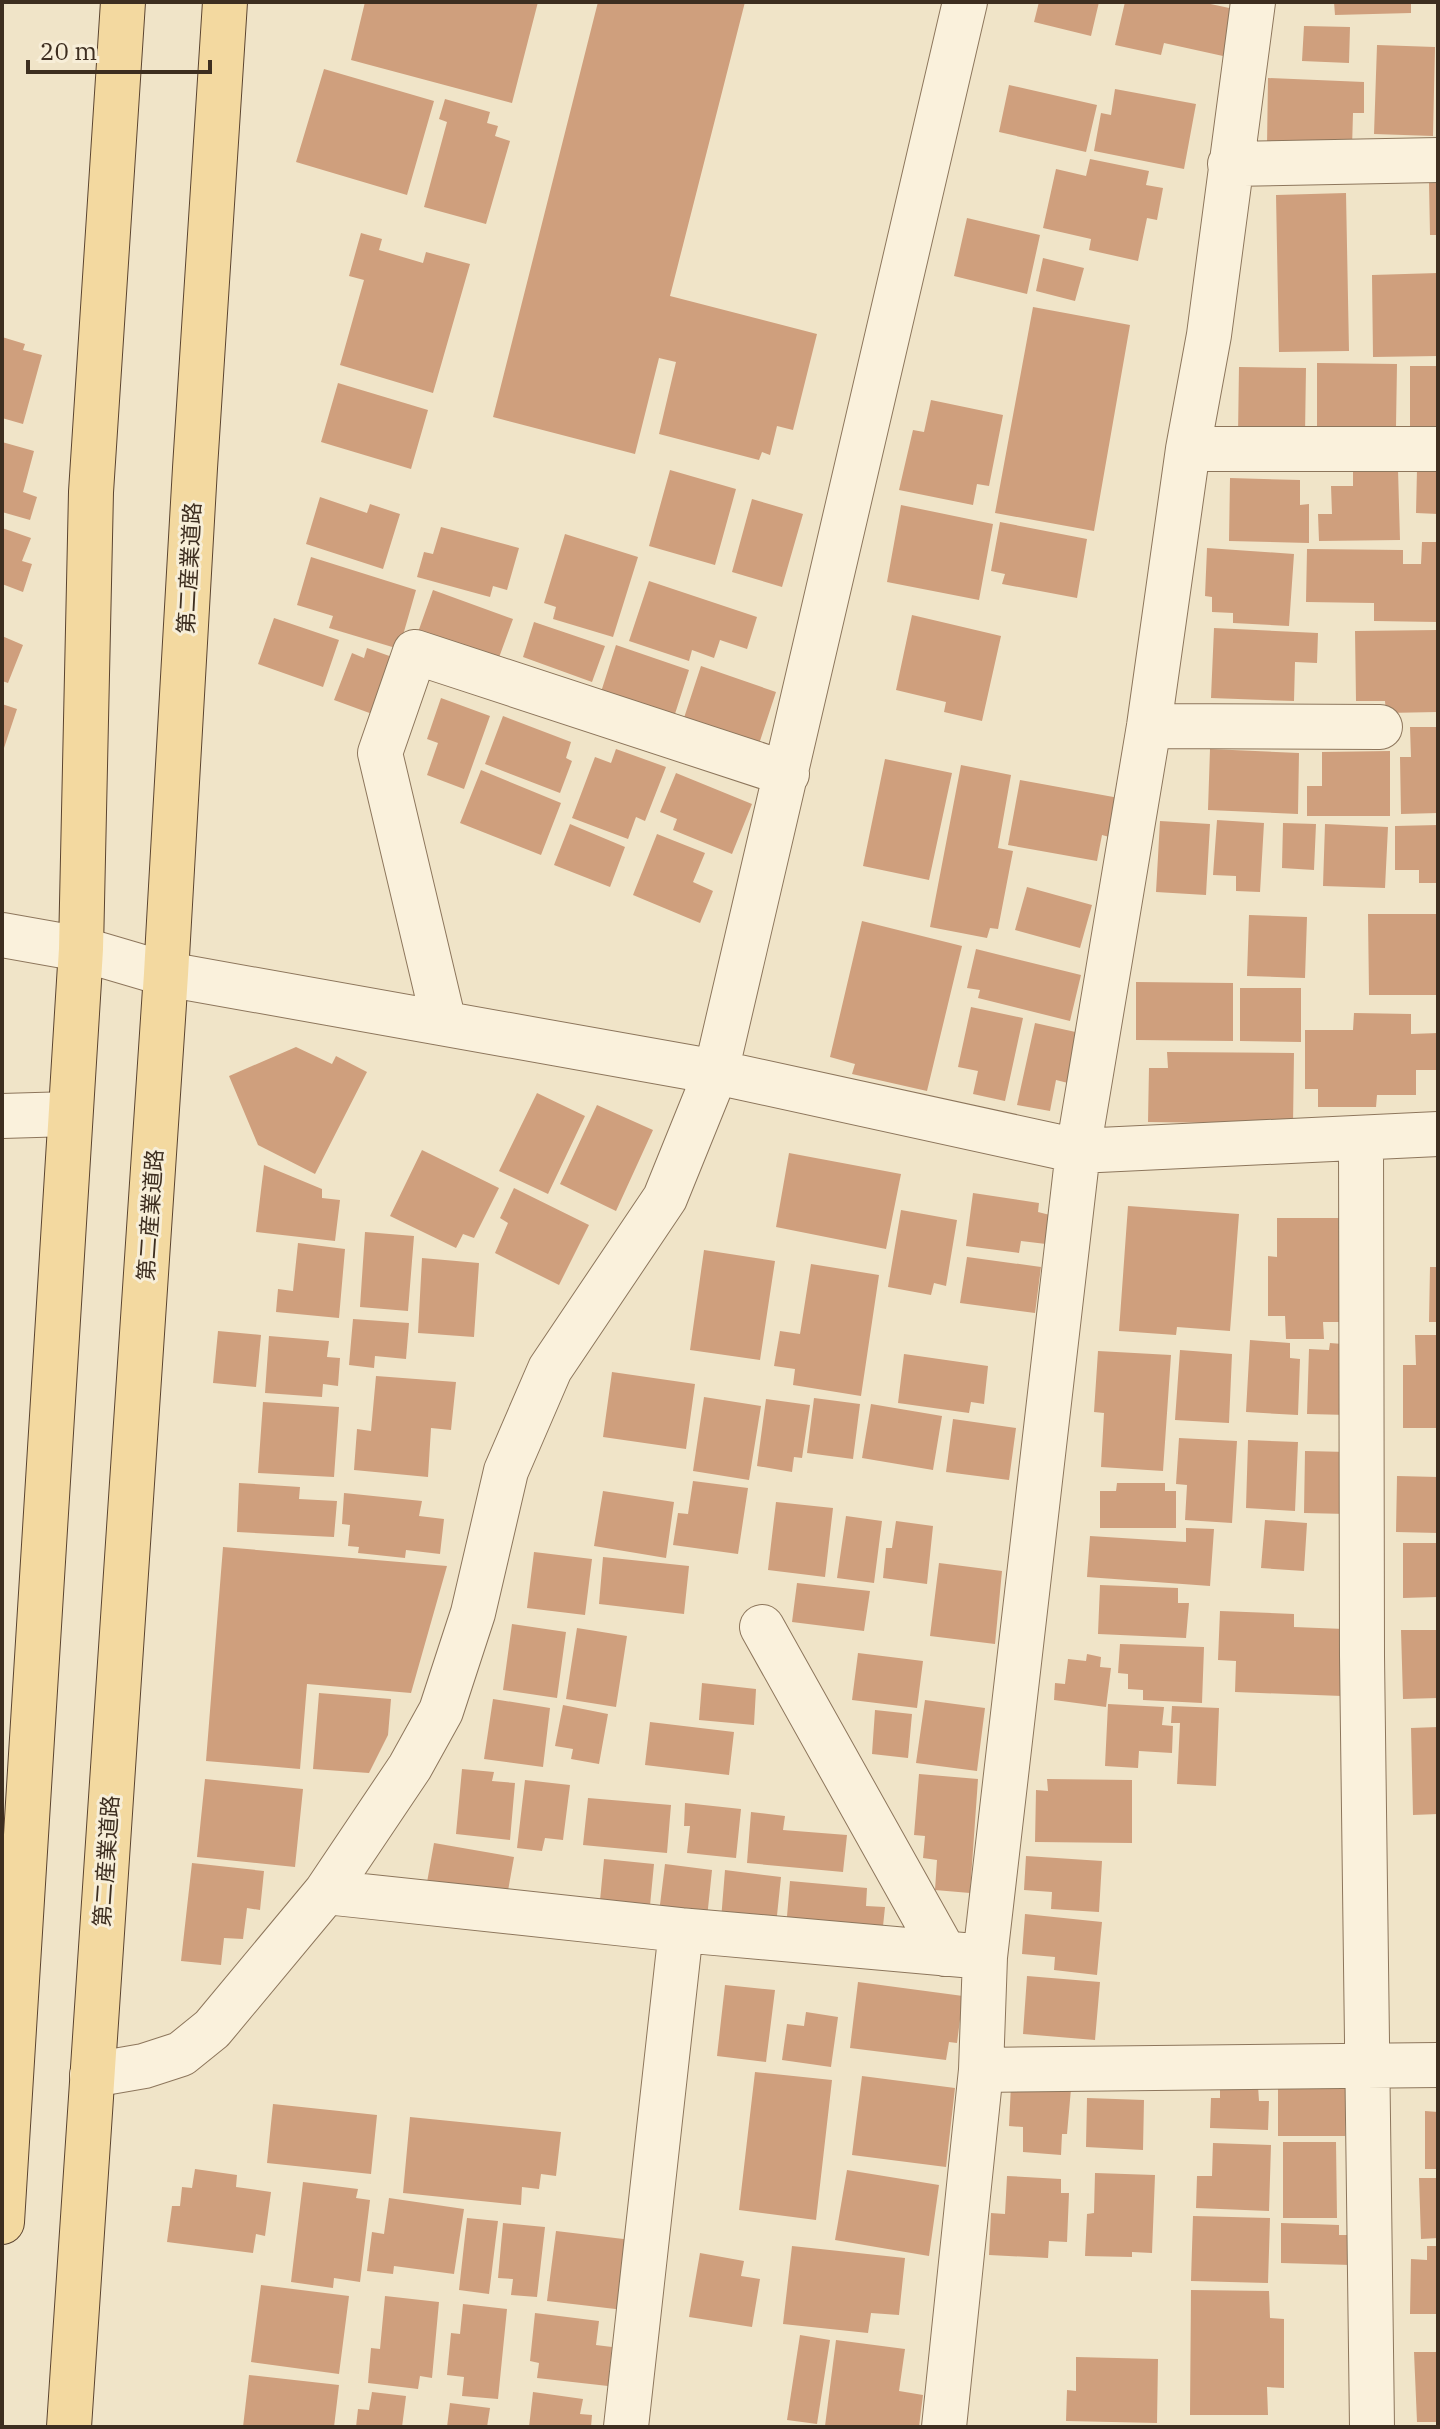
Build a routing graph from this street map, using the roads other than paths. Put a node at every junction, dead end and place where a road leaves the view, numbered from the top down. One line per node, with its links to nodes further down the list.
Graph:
1 (123, 2): 13 (main road)
2 (225, 2): 14 (main road, 第二産業道路)
3 (965, 2): 11 (street)
4 (1253, 2): 6 (street)
5 (1438, 160): 6 (street)
6 (1230, 164): 7 (street)
7 (1188, 449): 8 (street); 9 (street)
8 (1438, 449)
9 (1149, 726): 10 (street); 21 (street)
10 (1380, 727)
11 (787, 774): 15 (street); 16 (street)
12 (2, 935): 13 (street)
13 (81, 949): 14 (street); 17 (main road)
14 (166, 974): 15 (street); 29 (main road, 第二産業道路)
15 (444, 1023): 16 (street)
16 (716, 1072): 21 (street); 23 (street)
17 (70, 1114): 18 (street); 30 (main road)
18 (2, 1116)
19 (1438, 1134): 20 (street)
20 (1361, 1139): 21 (street); 27 (street)
21 (1078, 1151): 25 (street)
22 (762, 1627): 25 (street)
23 (326, 1892): 24 (street); 29 (street)
24 (681, 1930): 25 (street); 33 (street)
25 (965, 1955): 28 (street)
26 (1438, 2065): 27 (street)
27 (1369, 2067): 28 (street); 35 (street)
28 (981, 2070): 34 (street)
29 (92, 2075): 32 (main road, 第二産業道路)
30 (7, 2082): 31 (main road)
31 (2, 2222)
32 (69, 2427)
33 (626, 2427)
34 (944, 2427)
35 (1372, 2427)

